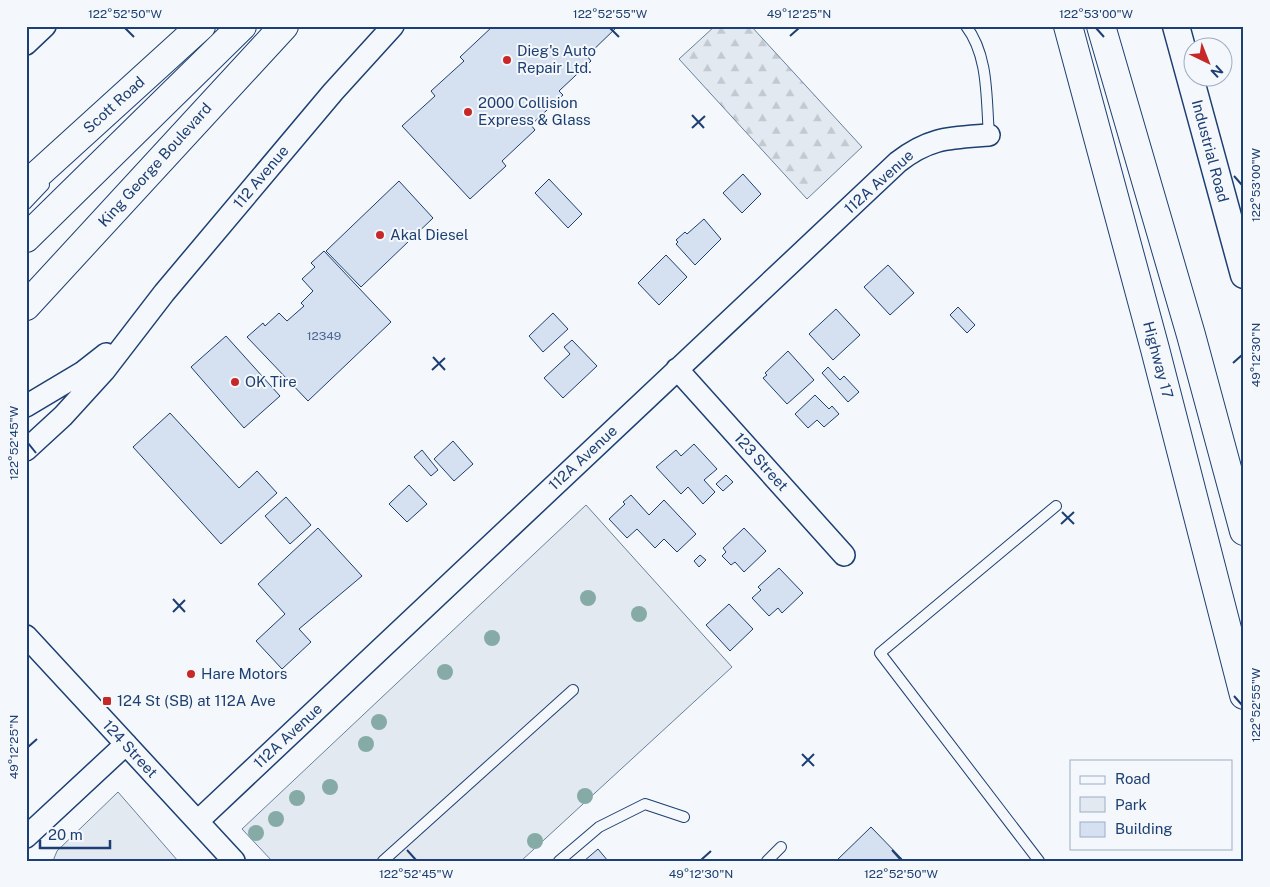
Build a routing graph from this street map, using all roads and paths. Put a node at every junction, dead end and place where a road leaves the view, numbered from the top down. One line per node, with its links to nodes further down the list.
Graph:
1 (45, 26): 10 (street)
2 (201, 26): 11 (main road, Scott Road)
3 (242, 26): 15 (main road)
4 (284, 26): 17 (main road, King George Boulevard)
5 (393, 26): 18 (street, 112 Avenue)
6 (966, 26): 12 (lane)
7 (1068, 26): 27 (main road, Highway 17)
8 (1101, 26): 23 (main road)
9 (1176, 26): 16 (street, Industrial Road)
10 (26, 44)
11 (151, 72): 13 (main road, Scott Road); 14 (lane)
12 (989, 135): 19 (street, 112A Avenue)
13 (26, 185)
14 (26, 204)
15 (26, 238)
16 (1244, 275)
17 (26, 306)
18 (134, 332): 20 (street, 112 Avenue); 21 (street, 112 Avenue)
19 (677, 369): 24 (street, 123 Street); 30 (street, 112A Avenue)
20 (26, 406)
21 (26, 450)
22 (1056, 506): 37 (lane)
23 (1244, 531)
24 (844, 555)
25 (26, 636): 28 (street, 124 Street)
26 (573, 690): 34 (lane)
27 (1244, 695)
28 (126, 744): 30 (street, 124 Street); 31 (street)
29 (684, 817): 35 (lane)
30 (198, 821): 33 (street, 124 Street)
31 (26, 837)
32 (781, 847): 36 (lane)
33 (234, 861)
34 (383, 861)
35 (559, 861)
36 (767, 861)
37 (1039, 861)

